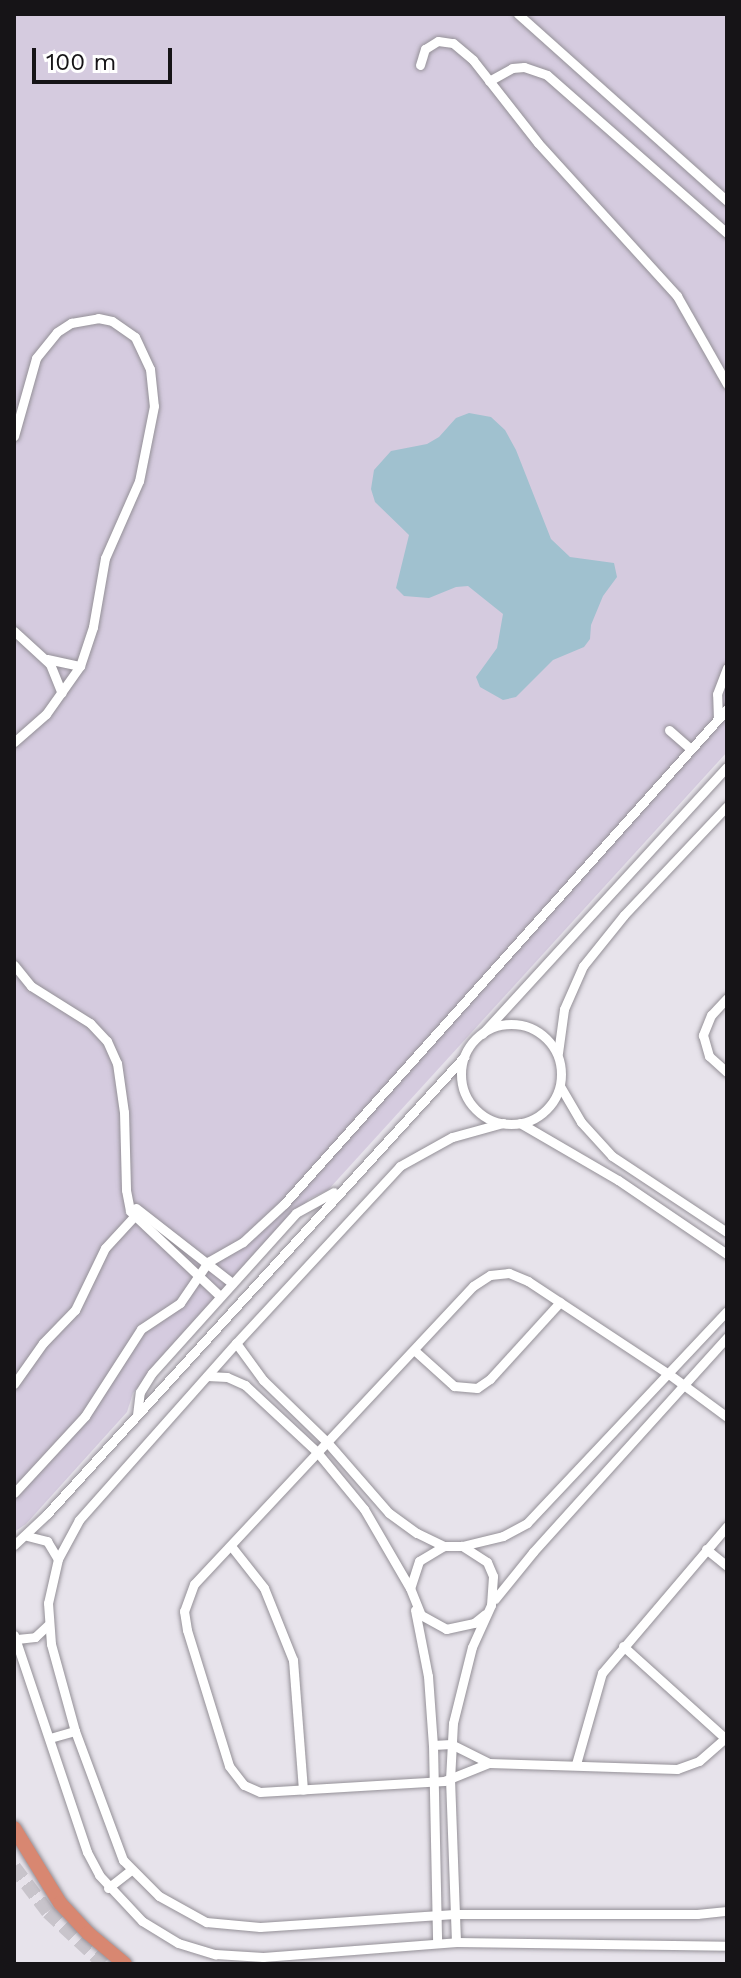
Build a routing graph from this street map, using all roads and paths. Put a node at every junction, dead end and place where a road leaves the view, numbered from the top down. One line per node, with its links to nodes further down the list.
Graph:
1 (518, 14): 4 (street)
2 (420, 65): 3 (street)
3 (489, 81): 5 (street); 6 (street)
4 (727, 201)
5 (727, 233)
6 (727, 384)
7 (14, 436): 10 (street)
8 (14, 631): 9 (street)
9 (44, 658): 10 (street); 12 (street)
10 (80, 666): 12 (street)
11 (727, 668): 14 (street)
12 (62, 693): 16 (street)
13 (727, 709): 14 (street)
14 (718, 719): 17 (street)
15 (669, 730): 17 (street)
16 (14, 742)
17 (691, 749): 34 (street)
18 (727, 767): 23 (street)
19 (727, 806): 25 (street)
20 (14, 965): 21 (street)
21 (19, 977): 31 (street)
22 (727, 998): 26 (street)
23 (482, 1034): 24 (street); 25 (street)
24 (464, 1057): 28 (street); 30 (street)
25 (558, 1057): 27 (street)
26 (727, 1072)
27 (560, 1086): 29 (street); 32 (street)
28 (503, 1123): 29 (street); 41 (street)
29 (520, 1123): 33 (street)
30 (340, 1189): 36 (street); 47 (street)
31 (134, 1211): 34 (street); 35 (street); 45 (street)
32 (727, 1232)
33 (727, 1254)
34 (208, 1262): 35 (street); 36 (street)
35 (197, 1275): 37 (street); 51 (street)
36 (232, 1283): 37 (street)
37 (220, 1296): 47 (street)
38 (560, 1302): 42 (street); 42 (street); 43 (street)
39 (727, 1311): 43 (street)
40 (727, 1337): 46 (street)
41 (236, 1343): 44 (street); 49 (street)
42 (414, 1350): 49 (street)
43 (670, 1375): 46 (street); 57 (street)
44 (207, 1376): 50 (street); 59 (street)
45 (14, 1384)
46 (685, 1386): 48 (street); 63 (street)
47 (137, 1415): 53 (street)
48 (727, 1417)
49 (327, 1442): 50 (street); 56 (street)
50 (317, 1452): 55 (street); 61 (street)
51 (14, 1493)
52 (727, 1526): 58 (street)
53 (27, 1536): 54 (street); 59 (street)
54 (14, 1545)
55 (231, 1546): 76 (street); 76 (street)
56 (444, 1546): 57 (street); 61 (street)
57 (462, 1546): 63 (street)
58 (706, 1549): 60 (street); 66 (street)
59 (58, 1559): 64 (street)
60 (727, 1566)
61 (410, 1588): 62 (street)
62 (413, 1603): 63 (street); 71 (street)
63 (488, 1610): 70 (street)
64 (48, 1625): 65 (street); 67 (street)
65 (16, 1637): 68 (street)
66 (623, 1646): 69 (street); 73 (street)
67 (75, 1731): 68 (street); 78 (street)
68 (50, 1738): 79 (street)
69 (726, 1738): 73 (street)
70 (451, 1744): 71 (street); 72 (street); 74 (street)
71 (433, 1745): 75 (street)
72 (489, 1763): 73 (street); 74 (street)
73 (576, 1764)
74 (450, 1780): 75 (street); 81 (street)
75 (433, 1781): 76 (street); 82 (street)
76 (303, 1790)
77 (14, 1828): 86 (highway)
78 (131, 1870): 79 (street); 82 (street)
79 (108, 1888): 83 (street)
80 (727, 1911): 81 (street)
81 (455, 1914): 82 (street); 84 (street)
82 (438, 1915): 83 (street)
83 (437, 1942): 84 (street)
84 (456, 1942): 85 (street)
85 (727, 1946)
86 (125, 1964)

